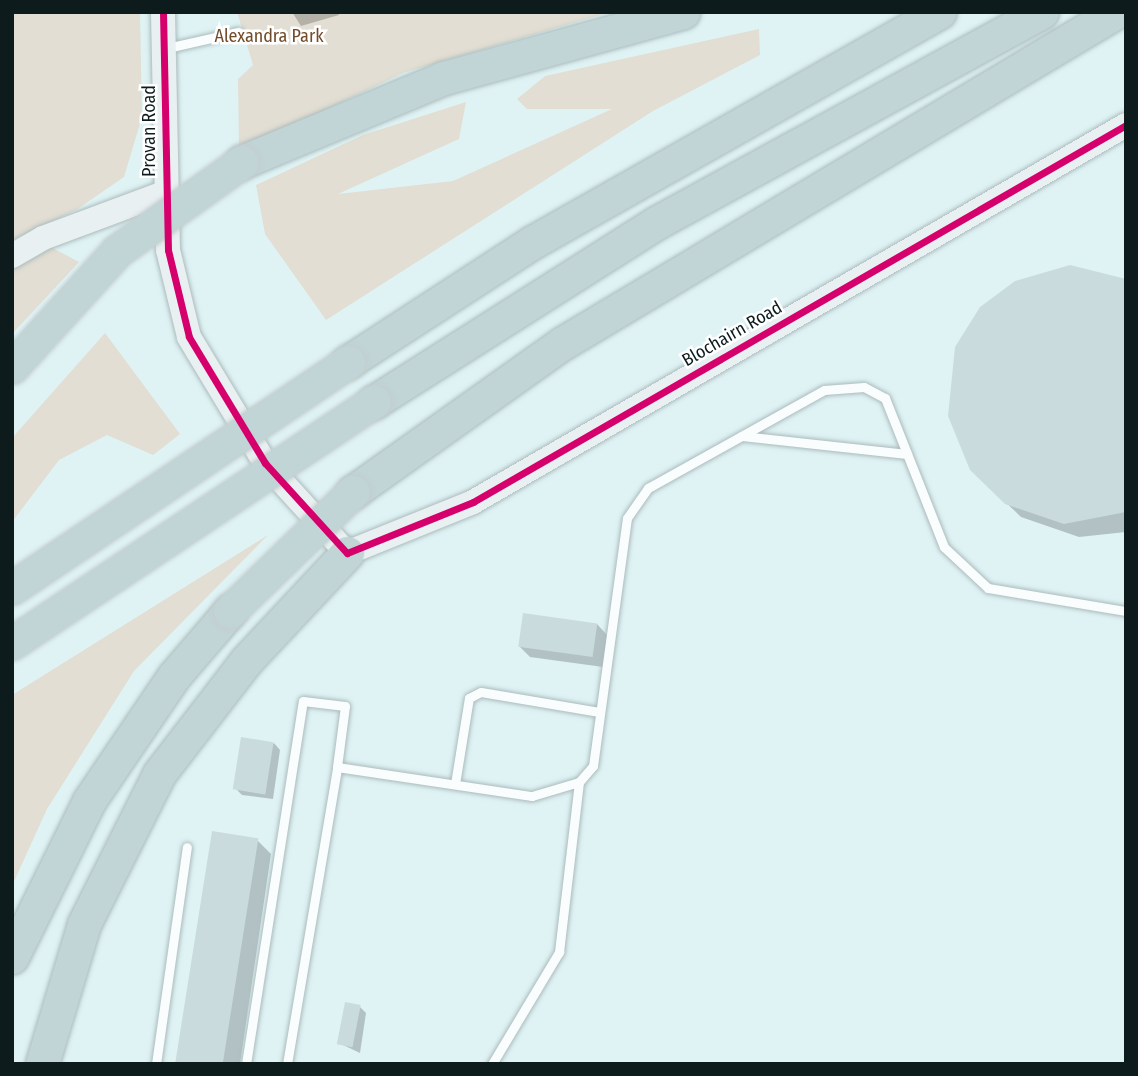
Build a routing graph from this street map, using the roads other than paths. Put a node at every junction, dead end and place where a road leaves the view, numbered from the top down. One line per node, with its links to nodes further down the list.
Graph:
1 (163, 12): 7 (street, Provan Road)
2 (683, 12): 11 (highway, bridge)
3 (939, 12): 15 (highway, bridge)
4 (1042, 12): 17 (highway, bridge)
5 (1116, 12): 23 (highway, bridge)
6 (239, 32): 7 (lane)
7 (165, 48): 9 (street, Provan Road)
8 (1126, 125): 14 (street, Blochairn Road)
9 (164, 193): 10 (street); 14 (street, Provan Road)
10 (12, 256)
11 (12, 367)
12 (740, 436): 13 (lane); 13 (lane); 18 (lane)
13 (907, 454): 16 (lane)
14 (346, 553): 24 (highway)
15 (12, 587)
16 (1126, 611)
17 (12, 643)
18 (599, 712): 20 (lane); 21 (lane)
19 (337, 767): 21 (lane); 26 (lane); 27 (lane)
20 (579, 782): 21 (lane); 28 (lane)
21 (455, 784)
22 (187, 847): 25 (lane)
23 (12, 957)
24 (41, 1064)
25 (156, 1064)
26 (246, 1064)
27 (287, 1064)
28 (492, 1064)

